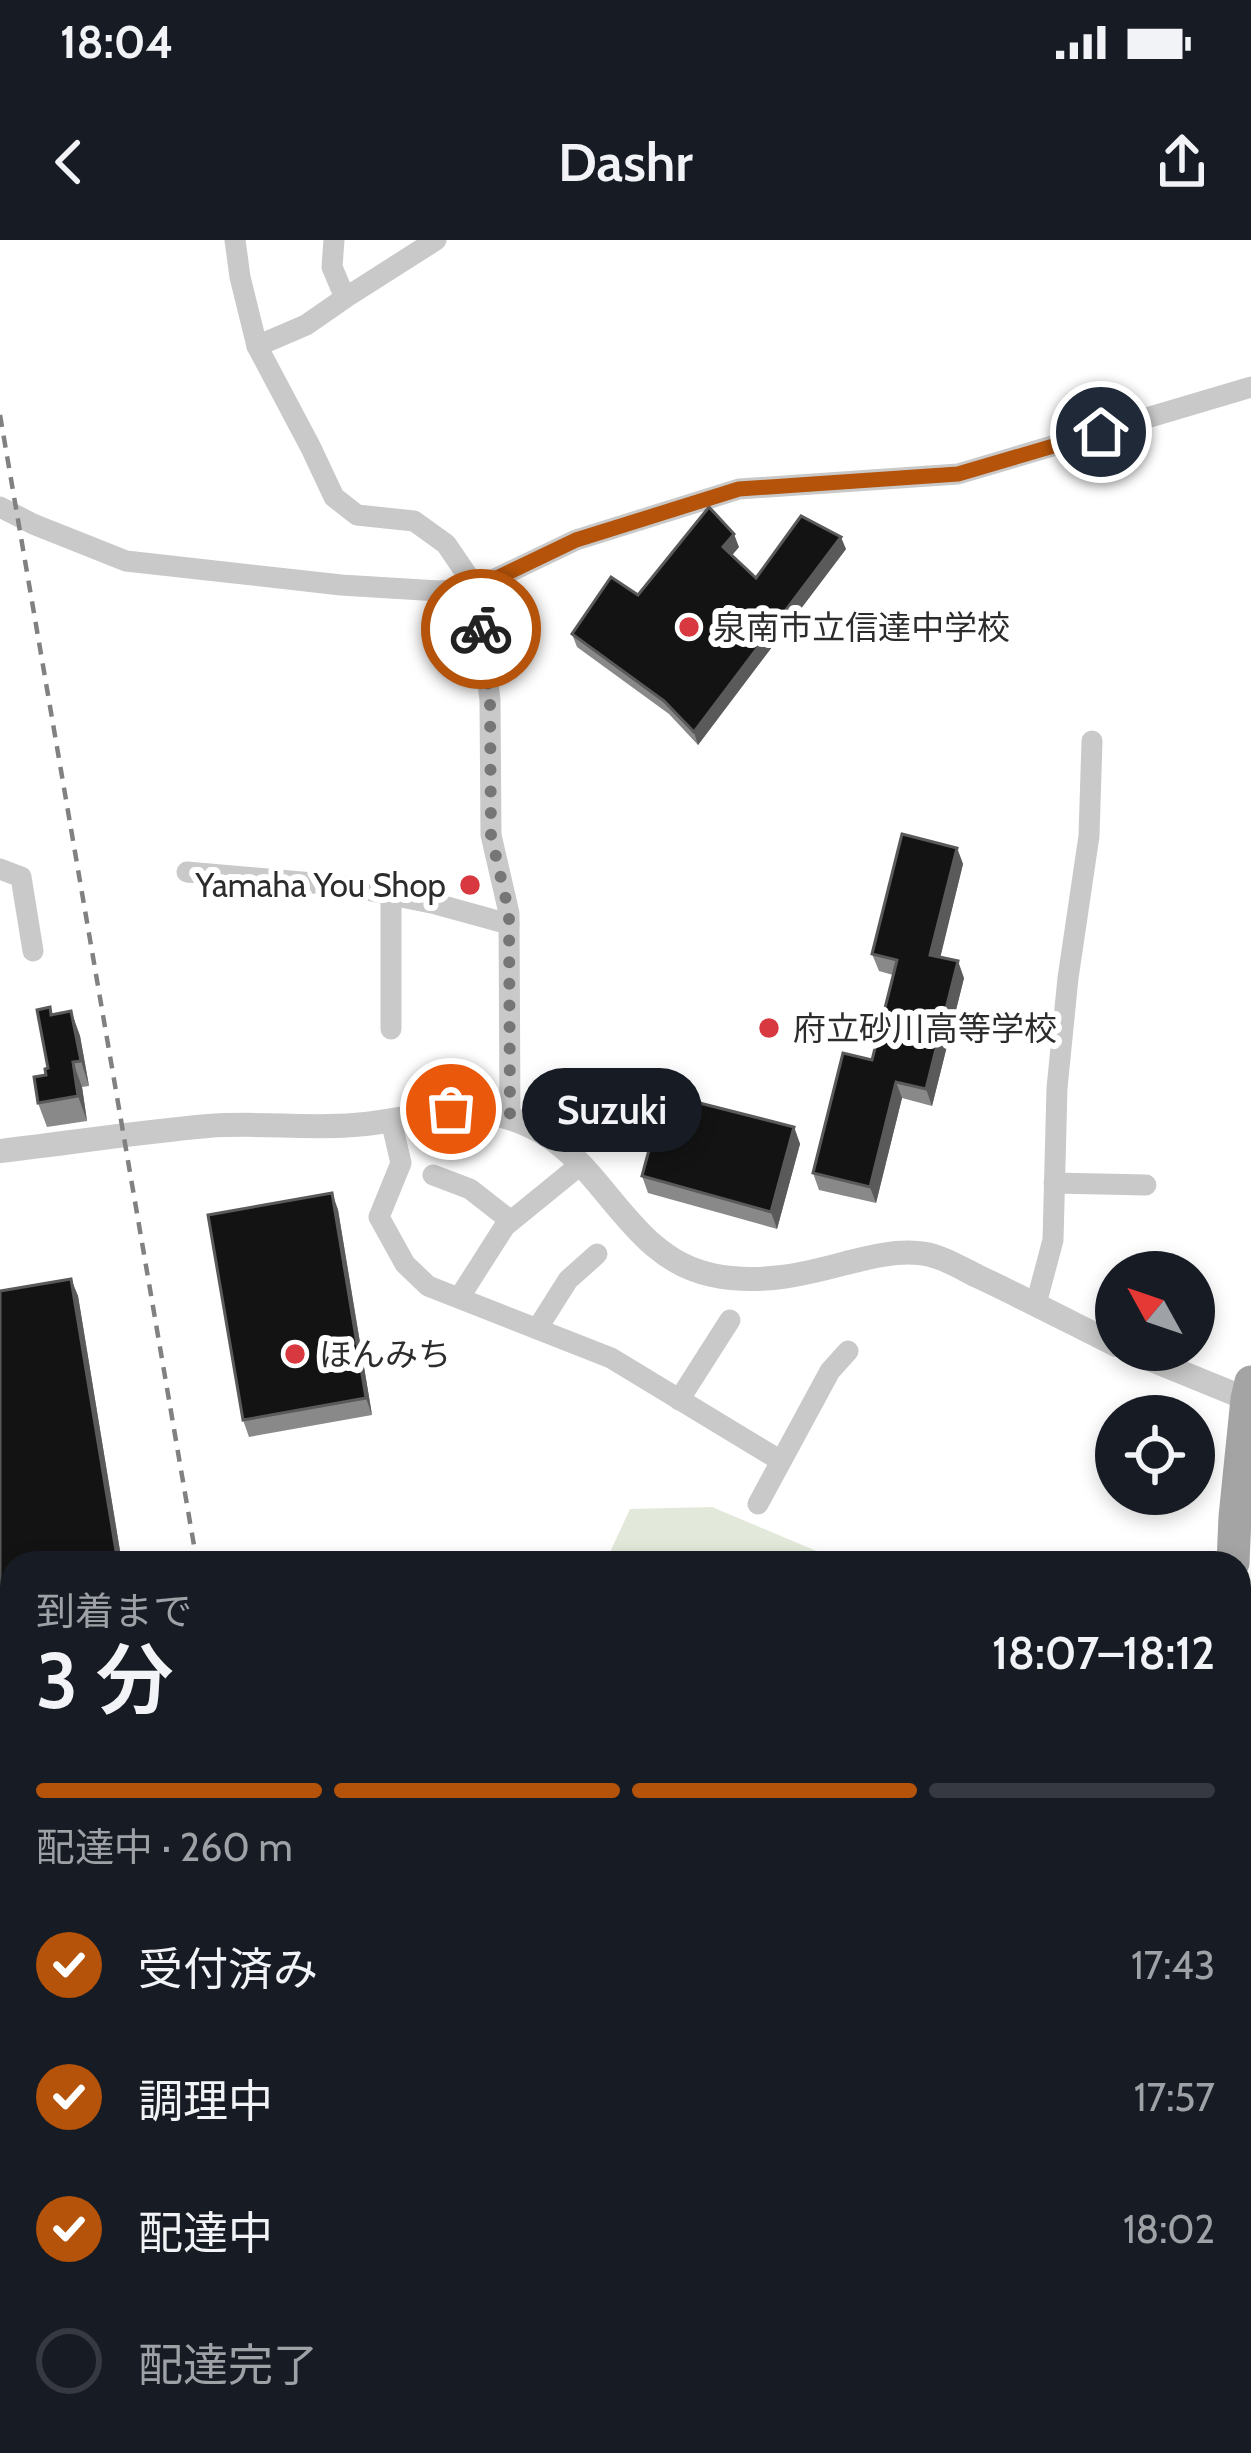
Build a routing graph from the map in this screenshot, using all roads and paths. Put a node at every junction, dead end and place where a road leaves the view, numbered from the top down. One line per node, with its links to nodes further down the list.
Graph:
1 (235, 240): 5 (street)
2 (334, 240): 4 (street)
3 (436, 240): 4 (street)
4 (344, 298): 5 (street)
5 (257, 346): 8 (street)
6 (1251, 387): 8 (street)
7 (0, 507): 8 (street)
8 (476, 588): 13 (street)
9 (1092, 741): 21 (street)
10 (0, 869): 14 (street)
11 (187, 872): 12 (street)
12 (391, 895): 13 (street); 15 (street)
13 (509, 924): 16 (street)
14 (33, 951)
15 (391, 1029)
16 (510, 1118): 17 (street); 19 (street)
17 (391, 1120): 18 (street); 25 (street)
18 (0, 1151)
19 (580, 1165): 23 (street); 26 (street)
20 (433, 1175): 23 (street)
21 (1054, 1183): 22 (street); 26 (street)
22 (1146, 1185)
23 (511, 1221): 25 (street)
24 (597, 1254): 28 (street)
25 (459, 1298): 28 (street)
26 (1036, 1304): 29 (street)
27 (730, 1320): 33 (street)
28 (537, 1329): 33 (street)
29 (1095, 1334)
30 (848, 1351): 34 (street)
31 (1185, 1371): 32 (street)
32 (1250, 1394): 36 (main road)
33 (679, 1400): 34 (street)
34 (781, 1461): 35 (street)
35 (758, 1504)
36 (1238, 1551)

